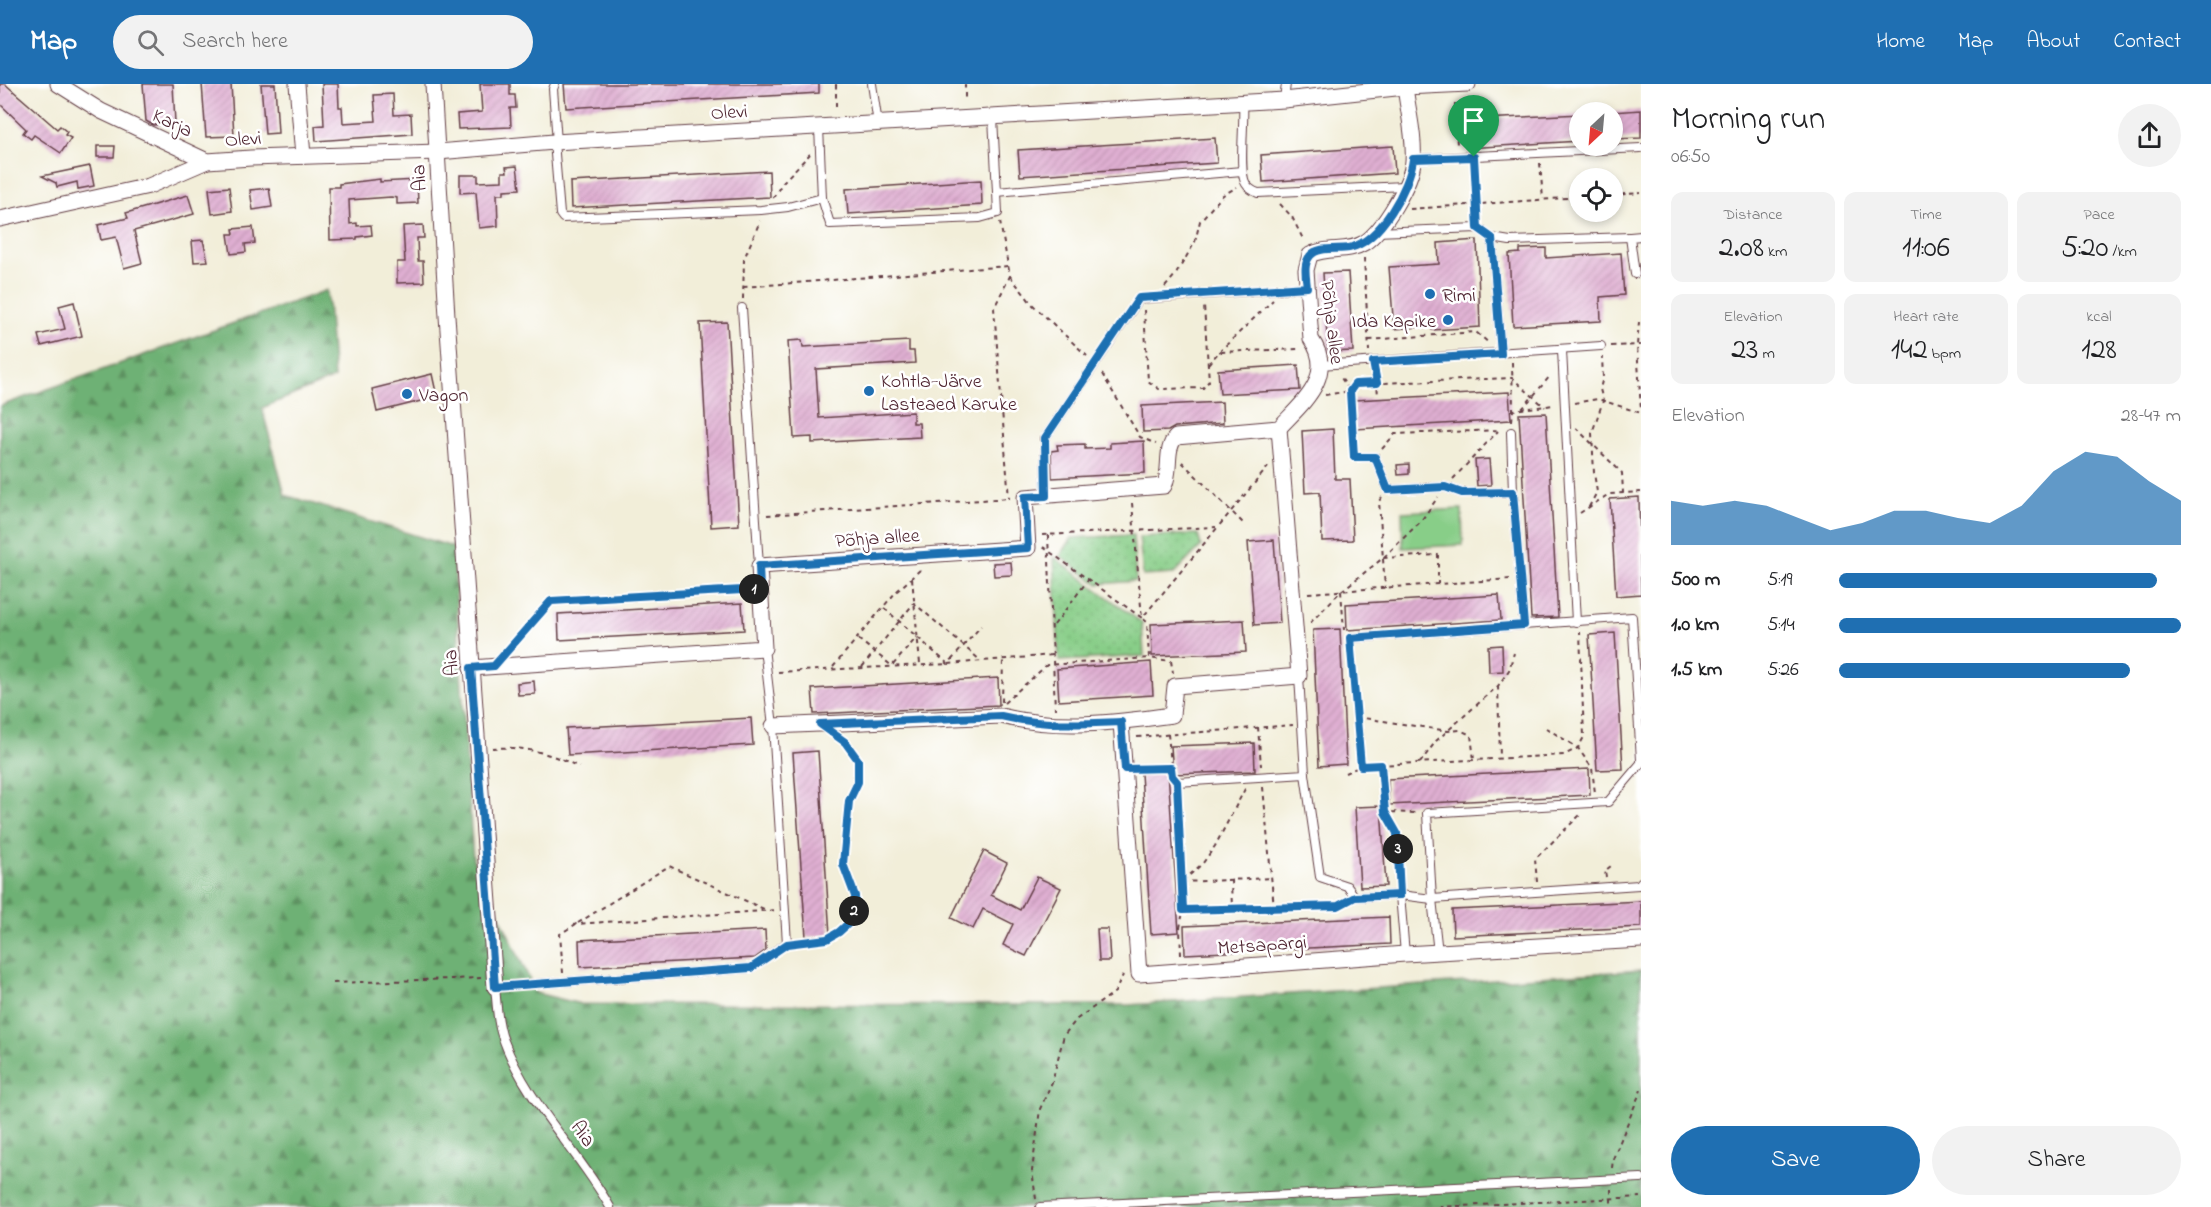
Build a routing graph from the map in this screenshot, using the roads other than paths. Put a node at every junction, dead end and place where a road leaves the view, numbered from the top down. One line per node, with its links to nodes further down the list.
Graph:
1 (58, 84): 18 (street, Karja)
2 (297, 84): 16 (street)
3 (433, 84): 15 (street, Aia)
4 (555, 84): 13 (lane)
5 (872, 84): 11 (lane)
6 (1468, 84): 7 (street, Olevi)
7 (1405, 87): 8 (street, Olevi); 17 (street)
8 (1285, 92): 9 (street, Olevi)
9 (1243, 101): 10 (street, Olevi); 19 (lane)
10 (993, 118): 11 (street, Olevi); 21 (lane)
11 (878, 124): 12 (street, Olevi)
12 (819, 128): 13 (street, Olevi); 22 (lane)
13 (555, 142): 15 (street, Olevi); 22 (lane)
14 (1641, 148): 17 (lane)
15 (438, 152): 16 (street, Olevi); 45 (street, Aia)
16 (303, 156): 18 (street, Olevi)
17 (1413, 159): 20 (street)
18 (207, 162): 23 (street, Olevi)
19 (1242, 171): 20 (lane); 21 (lane)
20 (1404, 186): 24 (street)
21 (997, 192): 22 (lane)
22 (822, 198)
23 (0, 219)
24 (1376, 232): 27 (lane); 29 (street, Põhja allee)
25 (1641, 236): 26 (lane)
26 (1630, 237): 27 (lane); 28 (lane)
27 (1492, 238): 33 (lane)
28 (1635, 274)
29 (1307, 287): 34 (street, Põhja allee); 39 (lane)
30 (742, 308): 40 (lane)
31 (1601, 346): 32 (lane)
32 (1562, 350): 33 (lane); 41 (lane)
33 (1501, 354): 34 (lane)
34 (1326, 365): 35 (street, Põhja allee)
35 (1279, 428): 39 (street); 46 (street)
36 (1511, 432): 38 (lane)
37 (1364, 458): 38 (lane)
38 (1513, 492): 42 (lane)
39 (1046, 496): 40 (street, Põhja allee)
40 (759, 566): 44 (street)
41 (1576, 622): 42 (lane); 49 (lane)
42 (1524, 625): 43 (lane)
43 (1350, 638)
44 (764, 648): 45 (street); 48 (lane)
45 (471, 668): 58 (street, Aia)
46 (1299, 676): 47 (street); 50 (lane)
47 (1121, 722): 48 (street); 57 (street, Metsapargi)
48 (773, 726): 58 (lane)
49 (1641, 762): 54 (lane)
50 (1305, 774): 51 (lane); 53 (lane)
51 (1177, 782)
52 (1641, 882): 54 (lane)
53 (1400, 895): 54 (lane); 57 (lane)
54 (1431, 899): 56 (lane)
55 (1641, 940): 56 (street, Metsapargi)
56 (1438, 953): 57 (street, Metsapargi)
57 (1405, 954)
58 (494, 982): 60 (lane, Aia)
59 (1641, 1178): 61 (lane)
60 (610, 1207)
61 (1039, 1207)

